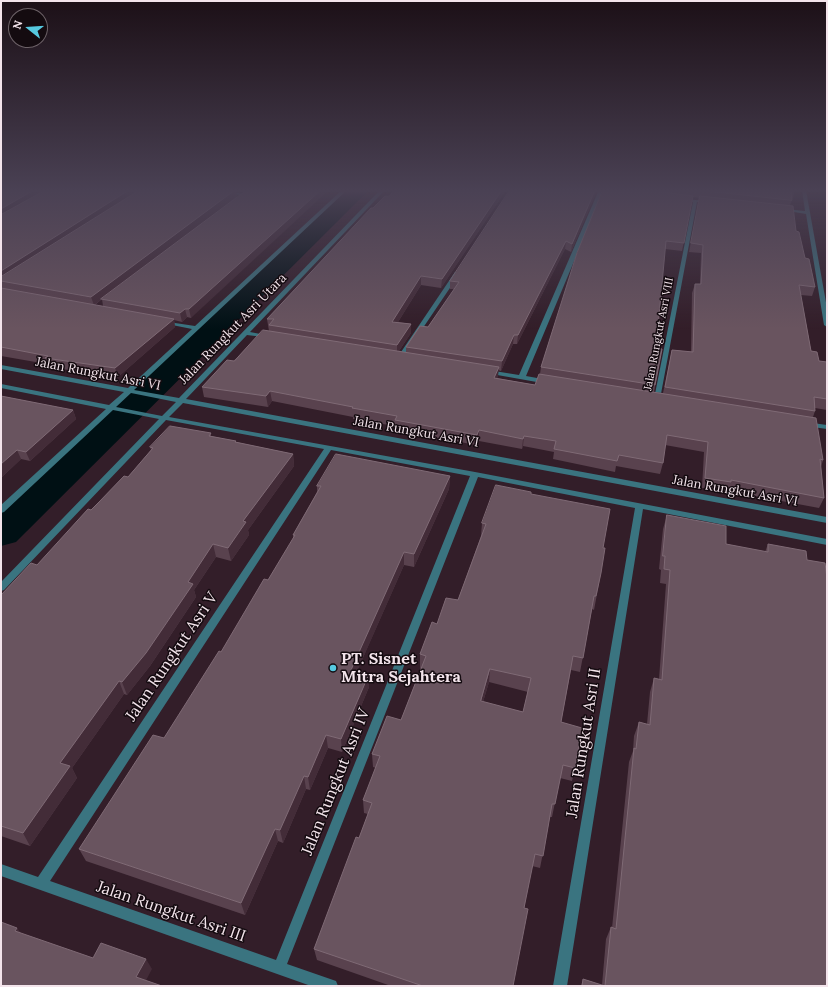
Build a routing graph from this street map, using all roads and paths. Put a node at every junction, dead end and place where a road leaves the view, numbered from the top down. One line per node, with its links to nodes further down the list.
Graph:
1 (296, 236): 10 (street, Jalan Rungkut Asri Utara)
2 (339, 236): 11 (street, Jalan Rungkut Asri Utara)
3 (582, 236): 18 (street)
4 (688, 236): 23 (street, Jalan Rungkut Asri VIII)
5 (812, 236): 7 (street)
6 (460, 268): 14 (street)
7 (826, 313): 9 (street)
8 (158, 320): 10 (street)
9 (827, 325)
10 (197, 328): 21 (street, Jalan Rungkut Asri Utara)
11 (246, 333): 12 (street); 24 (street, Jalan Rungkut Asri Utara)
12 (277, 338)
13 (392, 356): 14 (street)
14 (400, 358): 15 (street)
15 (408, 359)
16 (1, 368): 21 (street, Jalan Rungkut Asri VI)
17 (484, 371): 18 (street)
18 (522, 378): 19 (street)
19 (552, 382)
20 (1, 386): 26 (street)
21 (128, 392): 24 (street, Jalan Rungkut Asri VI); 26 (street, Jalan Rungkut Asri Utara)
22 (649, 398): 23 (street)
23 (657, 399): 25 (street)
24 (176, 400): 27 (street, Jalan Rungkut Asri Utara); 34 (street, Jalan Rungkut Asri VI)
25 (664, 401)
26 (110, 408): 27 (street); 33 (street, Jalan Rungkut Asri Utara)
27 (164, 418): 30 (street); 36 (street, Jalan Rungkut Asri Utara)
28 (804, 423): 29 (street)
29 (827, 427)
30 (329, 448): 31 (street); 38 (street, Jalan Rungkut Asri V)
31 (475, 474): 32 (street); 39 (street, Jalan Rungkut Asri IV)
32 (640, 506): 35 (street); 41 (street, Jalan Rungkut Asri II)
33 (1, 510)
34 (827, 520)
35 (827, 542)
36 (1, 588)
37 (1, 870): 38 (street, Jalan Rungkut Asri III)
38 (40, 884): 39 (street, Jalan Rungkut Asri III)
39 (279, 968): 40 (street, Jalan Rungkut Asri III)
40 (331, 986)
41 (560, 986)

